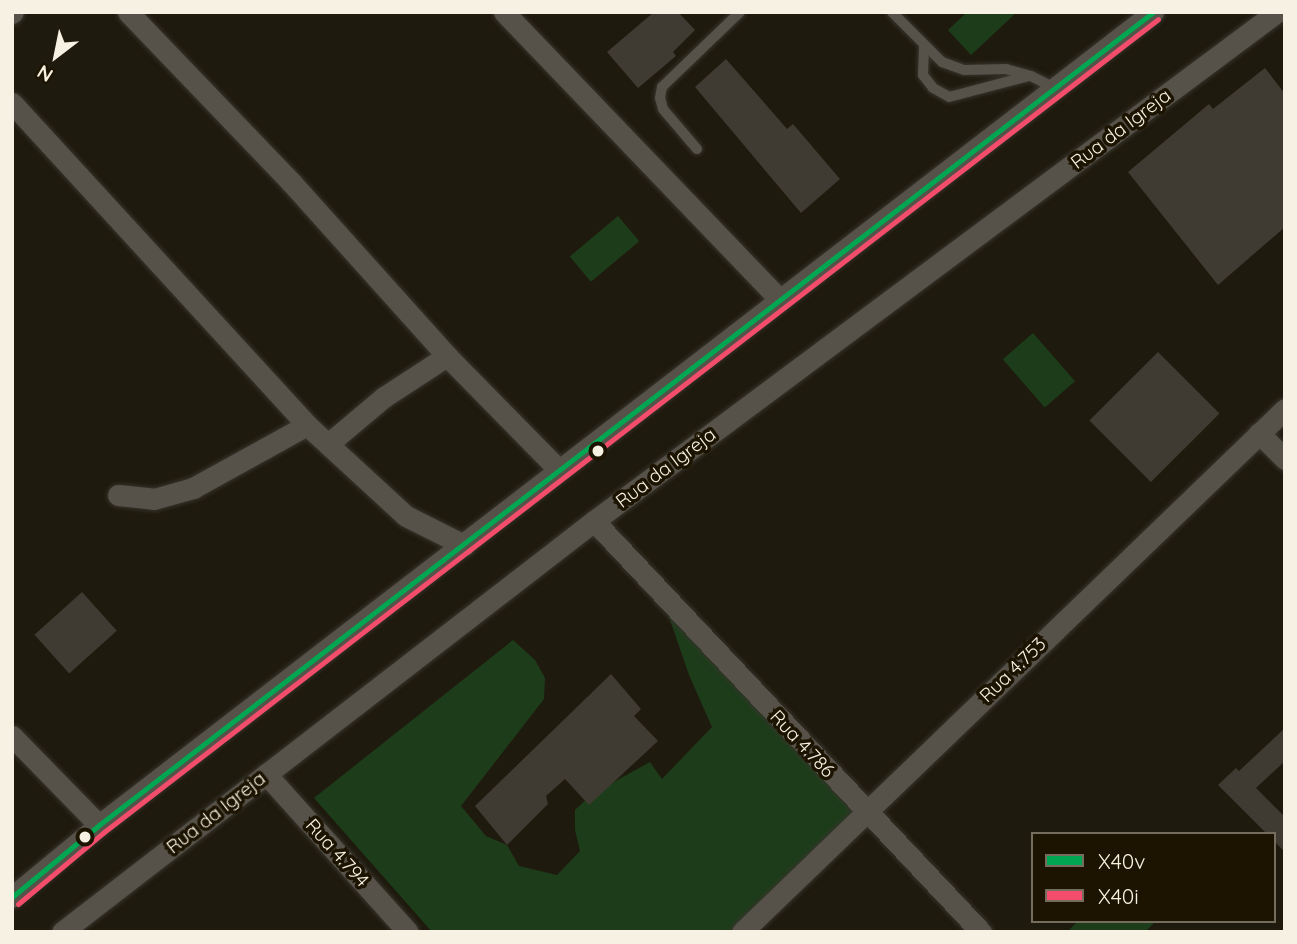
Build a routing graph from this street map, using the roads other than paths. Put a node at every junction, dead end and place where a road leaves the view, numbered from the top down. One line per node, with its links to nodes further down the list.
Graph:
1 (128, 12): 13 (street)
2 (504, 12): 12 (street)
3 (740, 12): 11 (lane)
4 (892, 12): 7 (lane)
5 (1277, 12): 21 (street, Rua da Igreja)
6 (1142, 15): 9 (street)
7 (924, 47): 8 (lane); 8 (lane)
8 (1031, 76): 9 (lane)
9 (1055, 88): 12 (street)
10 (12, 103): 15 (street)
11 (697, 149)
12 (779, 299): 19 (street)
13 (447, 356): 17 (street); 19 (street)
14 (1285, 409): 16 (street, Rua 4.753)
15 (307, 425): 17 (street); 20 (street)
16 (1259, 433): 18 (street); 25 (street, Rua 4.753)
17 (328, 444): 22 (street)
18 (1285, 459)
19 (559, 470): 22 (street)
20 (118, 495)
21 (594, 521): 24 (street, Rua da Igreja); 25 (street, Rua 4.786)
22 (464, 545): 26 (street)
23 (12, 736): 26 (street)
24 (266, 774): 28 (street, Rua da Igreja); 29 (street, Rua 4.794)
25 (866, 813): 30 (street, Rua 4.753); 31 (street, Rua 4.786)
26 (99, 825): 27 (street)
27 (12, 897)
28 (62, 932)
29 (408, 932)
30 (742, 932)
31 (981, 932)

